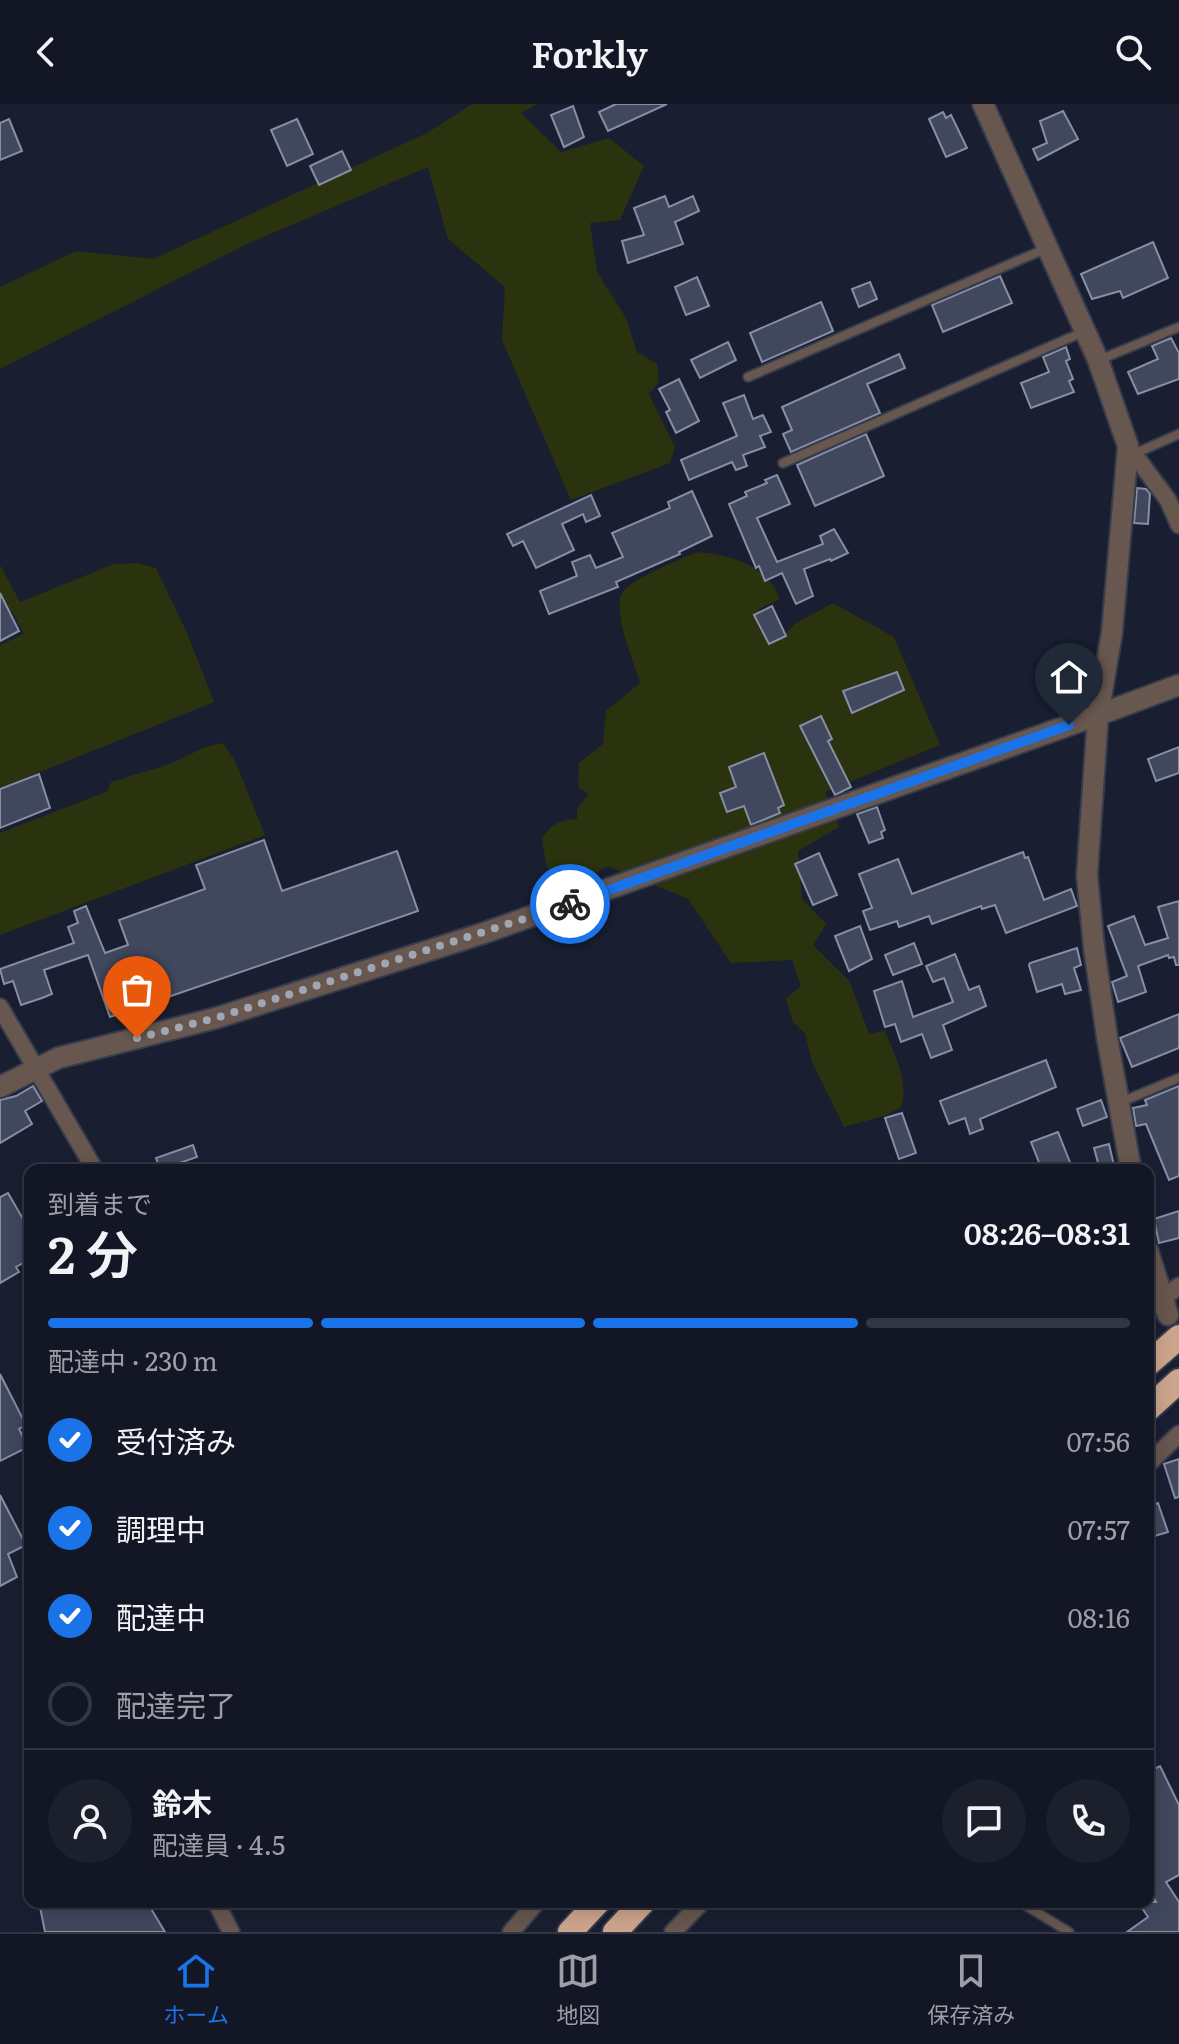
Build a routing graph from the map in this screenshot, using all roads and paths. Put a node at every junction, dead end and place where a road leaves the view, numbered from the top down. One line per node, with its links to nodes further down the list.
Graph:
1 (991, 109): 2 (street)
2 (1047, 249): 4 (street); 6 (lane)
3 (1179, 327): 5 (lane)
4 (1085, 331): 5 (street); 9 (lane)
5 (1098, 360): 8 (street)
6 (748, 377)
7 (1179, 434): 8 (lane)
8 (1131, 450): 10 (street); 13 (street)
9 (783, 463)
10 (1174, 498): 11 (street)
11 (1179, 525)
12 (1179, 685): 13 (street)
13 (1098, 715): 15 (street); 18 (street)
14 (0, 1007): 15 (street)
15 (35, 1068): 17 (street); 19 (street)
16 (1179, 1078): 18 (lane)
17 (0, 1087)
18 (1118, 1103): 20 (street)
19 (91, 1164)
20 (1130, 1164)
21 (1154, 1277): 23 (street)
22 (1179, 1286): 23 (street)
23 (1164, 1316): 24 (highway)
24 (1154, 1346)
25 (1179, 1381): 26 (highway)
26 (1154, 1404)
27 (1179, 1434): 28 (street)
28 (1154, 1458)
29 (219, 1908): 35 (street)
30 (532, 1908): 36 (street)
31 (592, 1908): 37 (highway)
32 (637, 1908): 38 (highway)
33 (696, 1908): 39 (street)
34 (1030, 1908): 40 (lane)
35 (231, 1932)
36 (511, 1932)
37 (570, 1932)
38 (615, 1932)
39 (673, 1932)
40 (1069, 1932)

